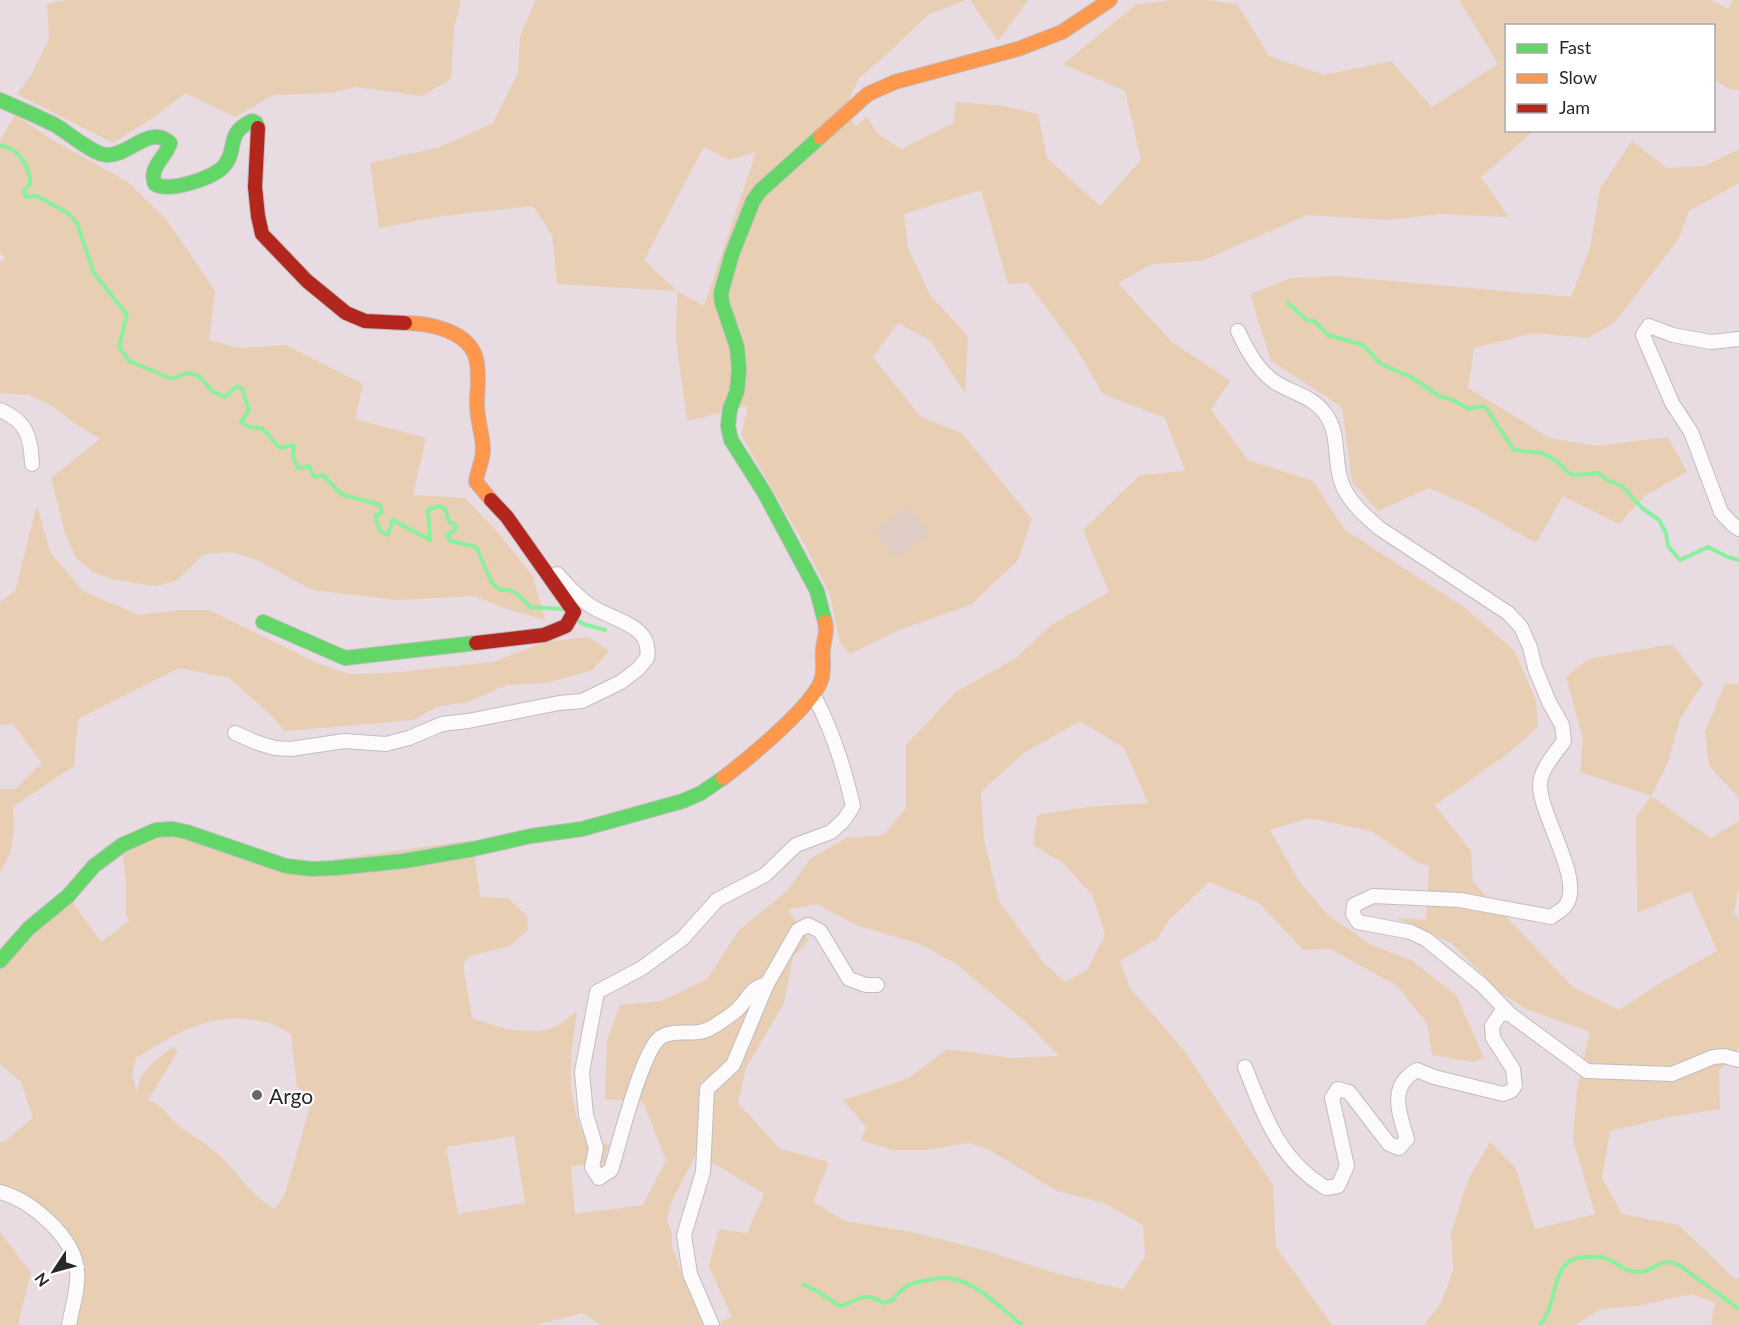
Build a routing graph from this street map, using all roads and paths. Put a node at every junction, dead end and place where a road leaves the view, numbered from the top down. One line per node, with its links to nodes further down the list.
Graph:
1 (1110, 0): 10 (street)
2 (0, 100): 8 (street)
3 (1238, 331): 15 (street)
4 (1739, 339): 7 (street)
5 (0, 410): 6 (street)
6 (32, 464)
7 (1739, 529)
8 (520, 536): 9 (street); 11 (street)
9 (263, 622)
10 (814, 696): 12 (street); 13 (street)
11 (235, 733)
12 (0, 962)
13 (767, 984): 14 (street); 20 (street)
14 (877, 985)
15 (1511, 1015): 16 (street); 17 (street)
16 (1739, 1060)
17 (1245, 1066)
18 (0, 1192): 19 (street)
19 (69, 1325)
20 (712, 1325)

